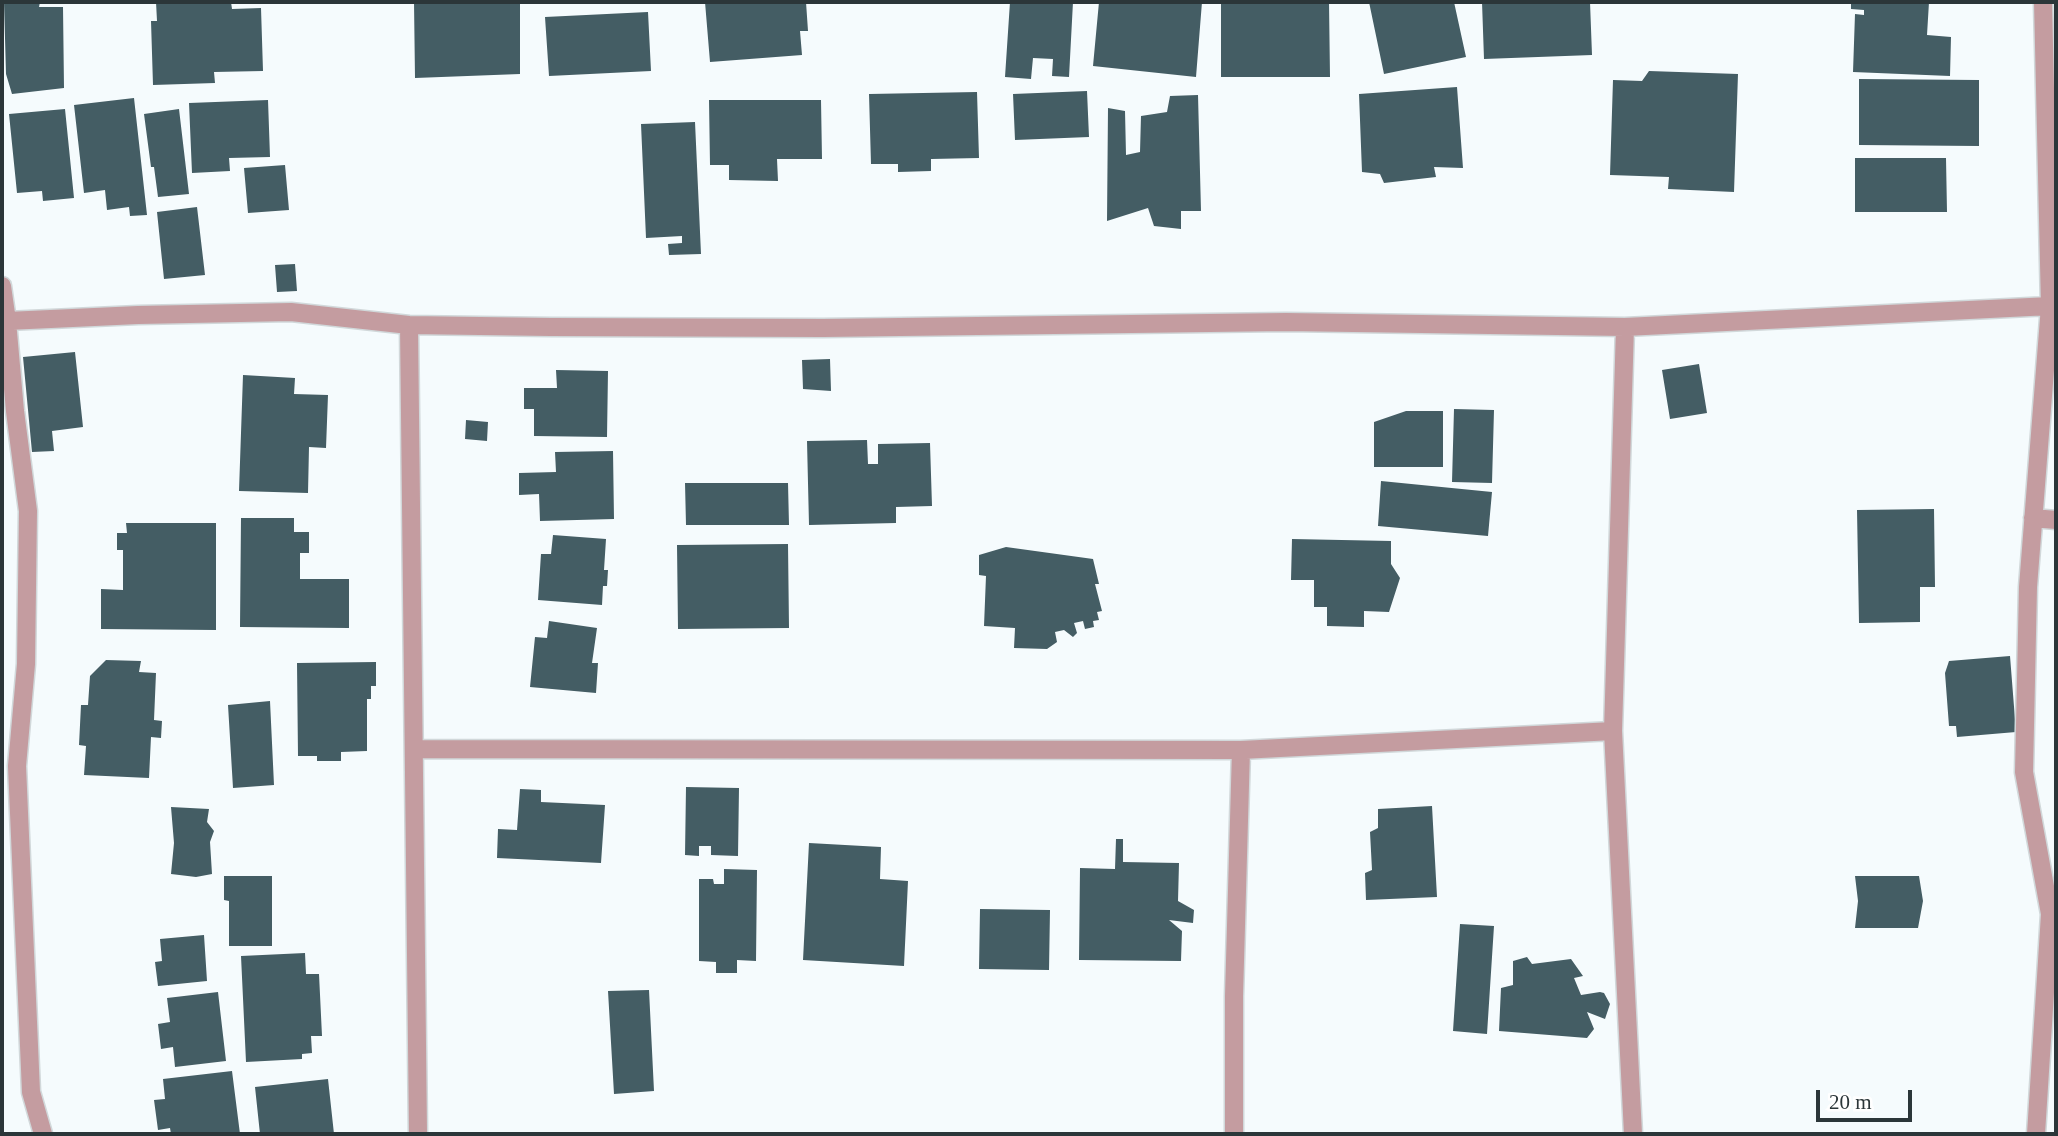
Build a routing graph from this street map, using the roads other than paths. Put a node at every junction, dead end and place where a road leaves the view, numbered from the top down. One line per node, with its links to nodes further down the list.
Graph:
1 (2043, 2): 3 (street)
2 (2, 286): 4 (street)
3 (2050, 306): 6 (street); 7 (street)
4 (7, 321): 5 (street); 12 (street)
5 (409, 324): 6 (street); 10 (street)
6 (1625, 327): 9 (street)
7 (2033, 518): 8 (street); 16 (street)
8 (2056, 520)
9 (1613, 731): 11 (street); 15 (street)
10 (414, 749): 11 (street); 13 (street)
11 (1241, 750): 14 (street)
12 (43, 1134)
13 (418, 1134)
14 (1234, 1134)
15 (1633, 1134)
16 (2036, 1134)

